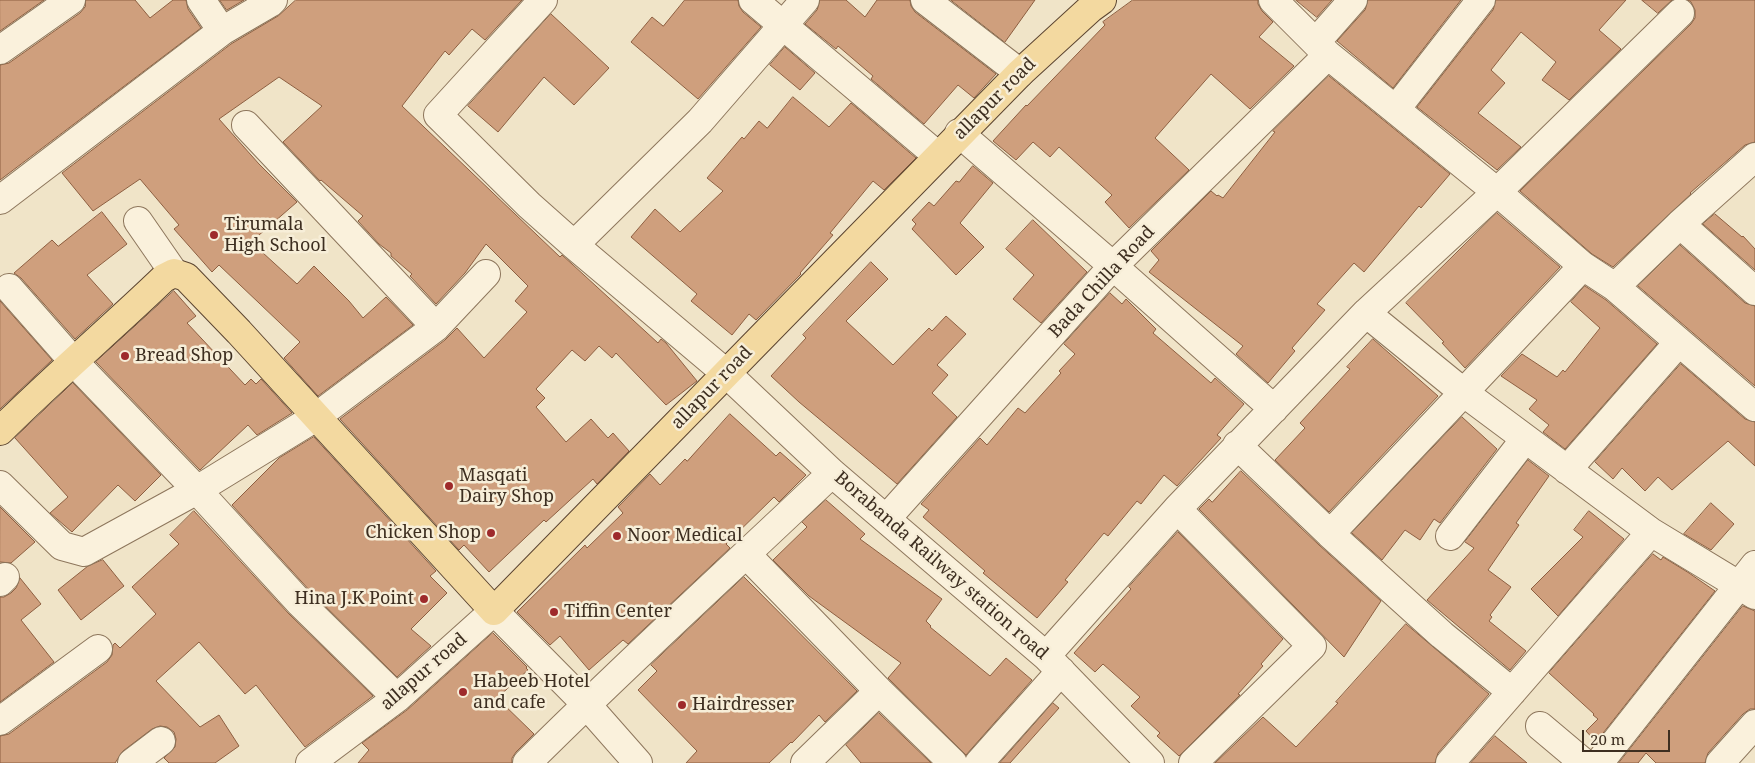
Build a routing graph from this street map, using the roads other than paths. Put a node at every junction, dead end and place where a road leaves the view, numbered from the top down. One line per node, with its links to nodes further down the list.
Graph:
1 (201, 0): 14 (street)
2 (273, 0): 14 (street)
3 (543, 0): 27 (street, Borabanda Railway station road)
4 (753, 0): 13 (street)
5 (805, 0): 13 (street)
6 (925, 0): 17 (street)
7 (1273, 0): 15 (street)
8 (1353, 0): 15 (street, Bada Chilla Road)
9 (1481, 0): 18 (street)
10 (65, 2): 16 (street)
11 (1092, 2): 17 (main road, allapur road)
12 (1680, 13): 23 (street)
13 (784, 25): 21 (street); 27 (street)
14 (222, 31): 24 (street)
15 (1322, 49): 18 (street); 28 (street, Bada Chilla Road)
16 (0, 50)
17 (1020, 73): 20 (main road, allapur road)
18 (1396, 109): 23 (street)
19 (246, 125): 36 (street)
20 (960, 133): 21 (main road, allapur road); 28 (street)
21 (938, 156): 39 (main road, allapur road)
22 (1755, 158): 26 (street)
23 (1497, 192): 29 (street); 35 (street)
24 (0, 200)
25 (138, 220): 30 (street)
26 (1680, 224): 32 (street); 34 (street)
27 (574, 245): 39 (street, Borabanda Railway station road)
28 (1113, 266): 42 (street); 52 (street, Bada Chilla Road)
29 (1583, 266): 32 (street); 40 (street)
30 (174, 273): 38 (main road); 43 (main road)
31 (486, 274): 36 (street)
32 (1616, 287): 37 (street)
33 (9, 288): 38 (street)
34 (1755, 291)
35 (1366, 313): 40 (street); 42 (street)
36 (436, 327): 43 (street)
37 (1679, 342): 41 (street); 47 (street)
38 (74, 362): 44 (main road); 50 (street)
39 (727, 374): 48 (street, Borabanda Railway station road); 58 (main road, allapur road)
40 (1463, 392): 45 (street); 54 (street)
41 (1755, 407)
42 (1274, 409): 46 (street)
43 (316, 417): 50 (street); 58 (main road)
44 (0, 431)
45 (1525, 439): 47 (street); 55 (street)
46 (1237, 445): 51 (street); 54 (street)
47 (1567, 470): 53 (street)
48 (832, 473): 52 (street, Borabanda Railway station road); 56 (street)
49 (0, 485): 50 (street)
50 (197, 490): 63 (street)
51 (1177, 509): 60 (street); 77 (street)
52 (886, 519): 60 (street, Borabanda Railway station road)
53 (1650, 532): 57 (street); 62 (street)
54 (1330, 534): 62 (street)
55 (1450, 536)
56 (747, 555): 61 (street); 64 (street)
57 (1750, 582): 80 (street)
58 (494, 611): 63 (street, allapur road); 64 (street)
59 (98, 649): 65 (street)
60 (1053, 663): 75 (street); 76 (street, Borabanda Railway station road)
61 (879, 691): 73 (street); 74 (street)
62 (1512, 692): 78 (street)
63 (397, 698): 70 (street, allapur road)
64 (586, 704): 71 (street); 72 (street)
65 (0, 721)
66 (1755, 724): 81 (street)
67 (1540, 726): 79 (street)
68 (161, 741): 69 (street)
69 (132, 763)
70 (310, 763)
71 (527, 763)
72 (638, 763)
73 (805, 763)
74 (953, 763)
75 (979, 763)
76 (1150, 763)
77 (1192, 763)
78 (1450, 763)
79 (1584, 763)
80 (1600, 763)
81 (1720, 763)

